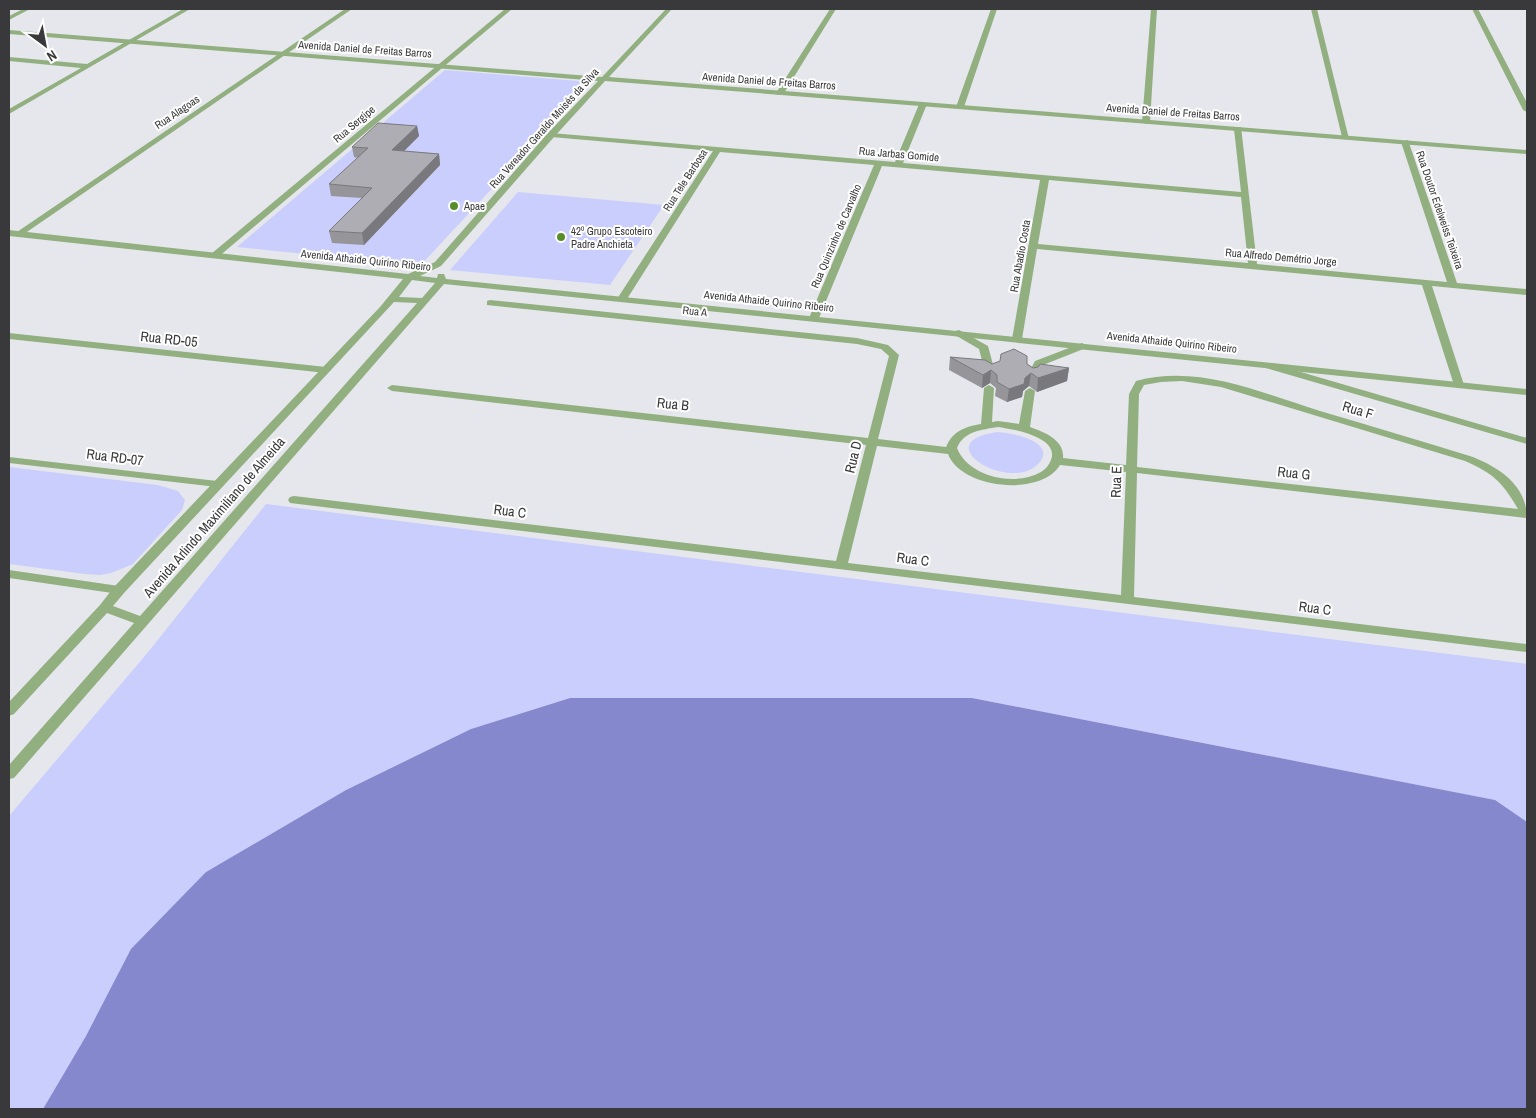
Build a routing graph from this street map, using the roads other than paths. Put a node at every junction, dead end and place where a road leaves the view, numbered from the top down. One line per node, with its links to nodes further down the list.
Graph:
1 (27, 9): 11 (street)
2 (187, 9): 14 (street)
3 (349, 9): 16 (street, Rua Alagoas)
4 (509, 9): 19 (street, Rua Sergipe)
5 (669, 9): 21 (street, Rua Vereador Geraldo Moisés da Silva)
6 (833, 9): 22 (street)
7 (994, 9): 24 (street)
8 (1154, 9): 27 (street)
9 (1314, 9): 29 (street)
10 (1475, 9): 25 (street)
11 (9, 18)
12 (9, 27): 14 (street, Avenida Daniel de Freitas Barros)
13 (9, 32): 15 (street, Avenida Daniel de Freitas Barros)
14 (138, 37): 15 (street); 16 (street, Avenida Daniel de Freitas Barros)
15 (129, 42): 17 (street, Avenida Daniel de Freitas Barros); 20 (street)
16 (290, 49): 17 (street, Rua Alagoas); 19 (street, Avenida Daniel de Freitas Barros)
17 (283, 54): 19 (street, Avenida Daniel de Freitas Barros); 39 (street, Rua Alagoas)
18 (9, 60): 20 (street)
19 (444, 64): 21 (street, Avenida Daniel de Freitas Barros); 41 (street, Rua Sergipe)
20 (87, 66): 26 (street)
21 (607, 76): 22 (street, Avenida Daniel de Freitas Barros); 30 (street, Rua Vereador Geraldo Moisés da Silva)
22 (782, 90): 23 (street, Avenida Daniel de Freitas Barros); 24 (street, Avenida Daniel de Freitas Barros)
23 (923, 104): 24 (street, Avenida Daniel de Freitas Barros); 36 (street)
24 (961, 104): 27 (street, Avenida Daniel de Freitas Barros)
25 (1527, 110)
26 (9, 112)
27 (1146, 119): 28 (street, Avenida Daniel de Freitas Barros); 29 (street, Avenida Daniel de Freitas Barros)
28 (1238, 129): 29 (street, Avenida Daniel de Freitas Barros); 38 (street)
29 (1345, 134): 31 (street, Avenida Daniel de Freitas Barros); 32 (street, Avenida Daniel de Freitas Barros)
30 (551, 135): 33 (street, Rua Jarbas Gomide); 42 (street, Rua Vereador Geraldo Moisés da Silva)
31 (1405, 142): 34 (street, Avenida Daniel de Freitas Barros); 47 (street, Rua Doutor Edelweiss Teixeira)
32 (1527, 145)
33 (718, 149): 35 (street, Rua Jarbas Gomide); 50 (street, Rua Tele Barbosa)
34 (1527, 152)
35 (879, 163): 36 (street, Rua Jarbas Gomide); 53 (street, Rua Quinzinho de Carvalho)
36 (898, 165): 37 (street, Rua Jarbas Gomide)
37 (1045, 178): 38 (street, Rua Jarbas Gomide); 40 (street, Rua Abadio Costa)
38 (1245, 195): 43 (street)
39 (14, 234): 41 (street, Avenida Athaide Quirino Ribeiro)
40 (1034, 246): 43 (street, Rua Alfredo Demétrio Jorge); 56 (street, Rua Abadio Costa)
41 (214, 256): 44 (street, Avenida Athaide Quirino Ribeiro)
42 (438, 264): 44 (street, Rua Vereador Geraldo Moisés da Silva); 45 (street)
43 (1253, 266): 46 (street, Rua Alfredo Demétrio Jorge)
44 (410, 277): 45 (street, Avenida Athaide Quirino Ribeiro); 49 (street, Avenida Arlindo Maximiliano de Almeida)
45 (442, 281): 50 (street, Avenida Athaide Quirino Ribeiro); 51 (street, Avenida Arlindo Maximiliano de Almeida)
46 (1426, 282): 47 (street, Rua Alfredo Demétrio Jorge); 64 (street)
47 (1453, 285): 48 (street, Rua Alfredo Demétrio Jorge)
48 (1527, 292)
49 (392, 299): 51 (street); 60 (street, Avenida Arlindo Maximiliano de Almeida)
50 (622, 299): 53 (street, Avenida Athaide Quirino Ribeiro)
51 (423, 301): 85 (street, Avenida Arlindo Maximiliano de Almeida)
52 (490, 302): 58 (street, Rua A)
53 (814, 318): 54 (street, Avenida Athaide Quirino Ribeiro)
54 (959, 333): 56 (street, Avenida Athaide Quirino Ribeiro); 61 (street)
55 (9, 336): 60 (street, Rua RD-05)
56 (1018, 339): 57 (street, Avenida Athaide Quirino Ribeiro)
57 (1082, 346): 59 (street, Avenida Athaide Quirino Ribeiro); 62 (street)
58 (894, 355): 72 (street, Rua D)
59 (1267, 365): 64 (street, Avenida Athaide Quirino Ribeiro); 71 (street)
60 (326, 370): 77 (street, Avenida Arlindo Maximiliano de Almeida)
61 (990, 372)
62 (1032, 376)
63 (1156, 378): 76 (street, Rua E); 79 (street, Rua F)
64 (1458, 385): 68 (street, Avenida Athaide Quirino Ribeiro)
65 (392, 388): 72 (street, Rua B)
66 (989, 388): 69 (street)
67 (1030, 391): 70 (street)
68 (1527, 392)
69 (986, 425): 70 (street); 73 (street)
70 (1024, 428): 75 (street)
71 (1527, 441)
72 (872, 442): 73 (street, Rua B); 80 (street, Rua D)
73 (951, 451): 75 (street)
74 (9, 460): 77 (street, Rua RD-07)
75 (1057, 461): 76 (street, Rua G)
76 (1132, 470): 79 (street, Rua G); 83 (street, Rua E)
77 (217, 484): 82 (street, Avenida Arlindo Maximiliano de Almeida)
78 (294, 500): 80 (street, Rua C)
79 (1527, 514)
80 (841, 566): 83 (street, Rua C)
81 (9, 574): 82 (street)
82 (119, 590): 84 (street, Avenida Arlindo Maximiliano de Almeida)
83 (1127, 600): 86 (street, Rua C)
84 (105, 608): 85 (street); 87 (street, Avenida Arlindo Maximiliano de Almeida)
85 (142, 621): 88 (street, Avenida Arlindo Maximiliano de Almeida)
86 (1527, 648)
87 (9, 711)
88 (9, 774)

